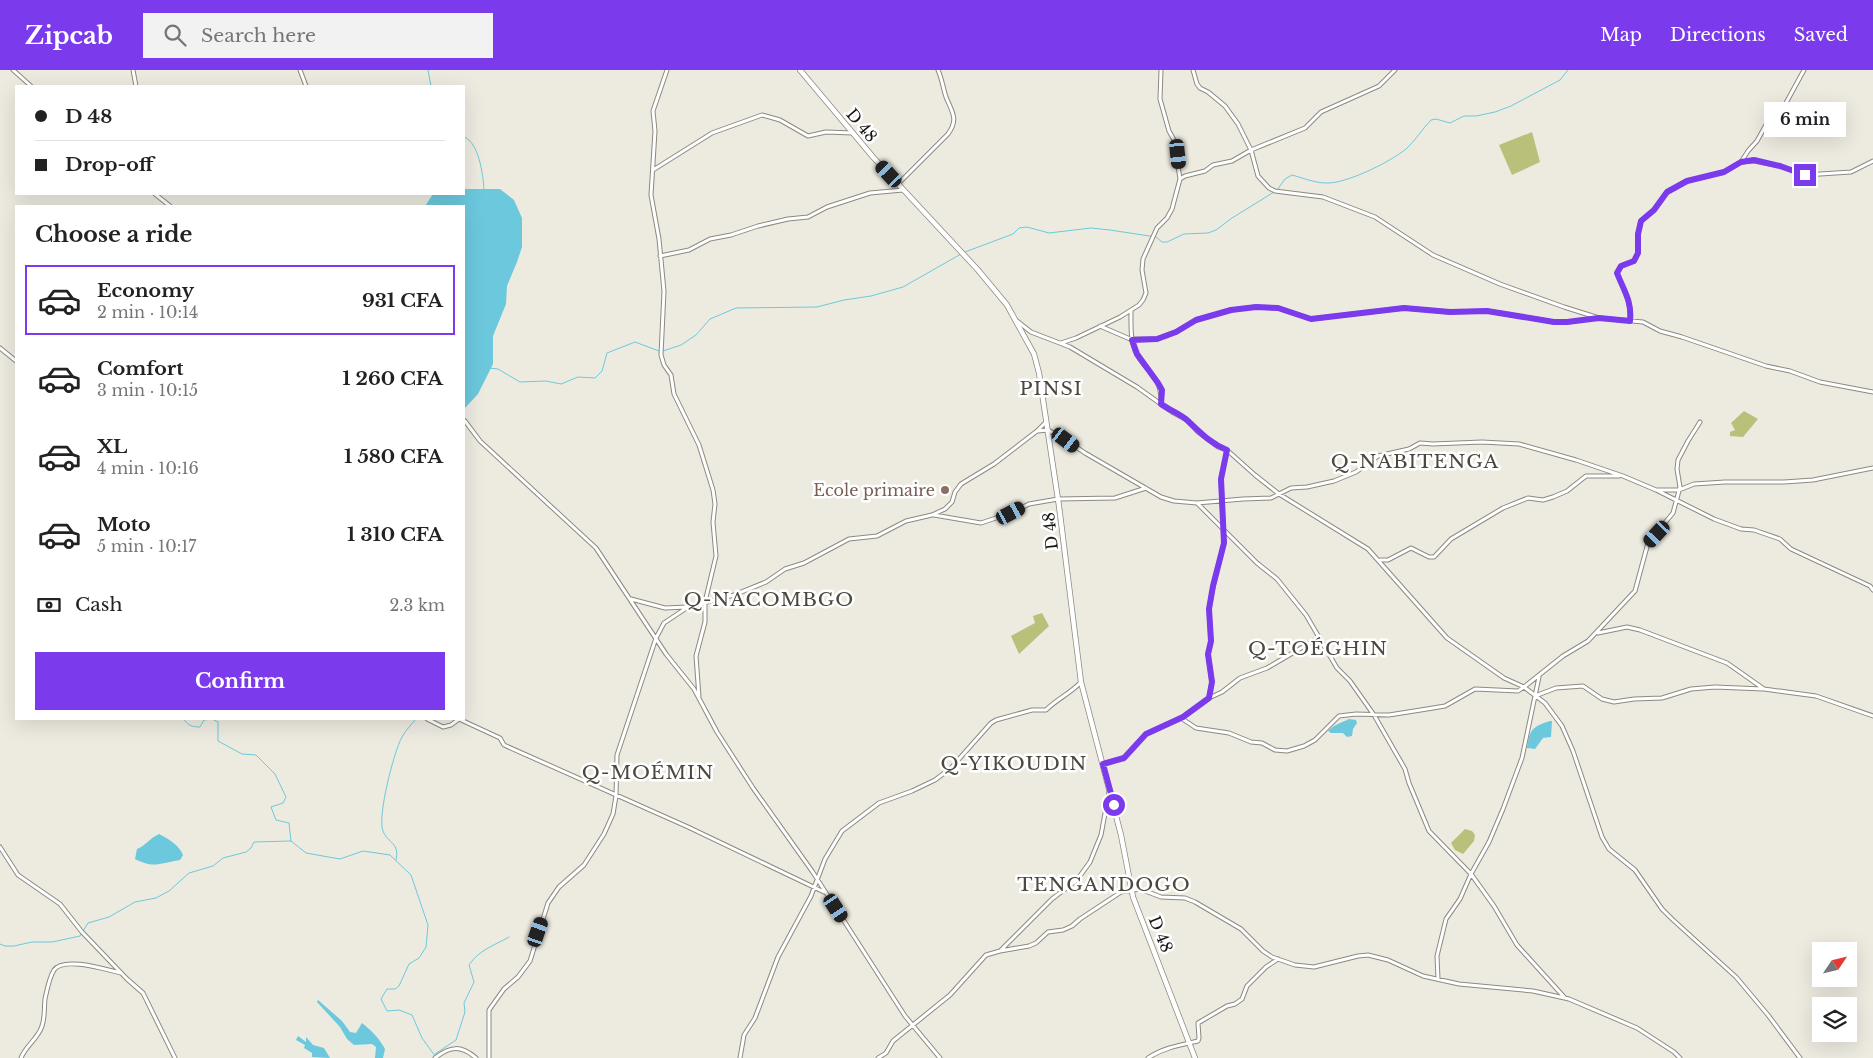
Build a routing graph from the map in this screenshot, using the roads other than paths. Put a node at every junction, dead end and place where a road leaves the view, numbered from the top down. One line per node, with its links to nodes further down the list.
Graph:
1 (13, 70): 11 (street)
2 (133, 70): 12 (street)
3 (300, 70): 13 (street)
4 (667, 70): 18 (street)
5 (800, 70): 14 (street, D 48)
6 (938, 70): 20 (street)
7 (1161, 70): 19 (street)
8 (1193, 70): 15 (street)
9 (1395, 70): 15 (street)
10 (1804, 70): 17 (street)
11 (30, 85)
12 (136, 85)
13 (306, 85)
14 (853, 134): 18 (street); 20 (street, D 48)
15 (1251, 150): 19 (street); 26 (street)
16 (1873, 161): 17 (street)
17 (1741, 162): 28 (street)
18 (653, 170): 24 (street)
19 (1180, 179): 25 (street)
20 (898, 184): 21 (street, D 48)
21 (903, 190): 24 (street); 27 (street, D 48)
22 (156, 195): 23 (street)
23 (169, 205)
24 (660, 256): 57 (street)
25 (1130, 310): 29 (street); 30 (street)
26 (1599, 318): 28 (street); 30 (street)
27 (1017, 321): 31 (street); 37 (street, D 48)
28 (1630, 321): 34 (street)
29 (1100, 326): 30 (street); 31 (street)
30 (1132, 340): 35 (street)
31 (1060, 343): 35 (street)
32 (0, 348): 33 (street)
33 (15, 360)
34 (1873, 392)
35 (1161, 404): 41 (street)
36 (465, 422): 56 (street)
37 (1046, 422): 39 (street, D 48); 40 (street)
38 (1700, 422): 46 (street)
39 (1048, 430): 40 (street); 44 (street); 48 (street, D 48)
40 (1038, 431): 52 (street)
41 (1227, 450): 47 (street); 49 (street)
42 (1873, 468): 46 (street)
43 (1622, 476): 45 (street); 47 (street); 54 (street)
44 (1146, 488): 48 (street); 51 (street)
45 (1656, 490): 46 (street); 50 (street)
46 (1680, 490): 50 (street)
47 (1279, 494): 49 (street); 54 (street)
48 (1058, 499): 52 (street); 63 (street, D 48)
49 (1221, 500): 51 (street); 53 (street)
50 (1676, 501): 55 (street); 59 (street)
51 (1197, 503): 53 (street)
52 (932, 515): 57 (street)
53 (1224, 530): 60 (street); 67 (street)
54 (1380, 560): 64 (street)
55 (1873, 590)
56 (630, 599): 58 (street); 61 (street)
57 (705, 602): 58 (street); 68 (street)
58 (688, 607): 61 (street)
59 (1597, 633): 62 (street); 65 (street)
60 (1320, 636): 67 (street); 69 (street)
61 (656, 638): 68 (street); 77 (street)
62 (1539, 676): 64 (street); 66 (street)
63 (1081, 682): 75 (street, D 48); 80 (street)
64 (1524, 687): 66 (street); 69 (street)
65 (1764, 689): 66 (street); 70 (street)
66 (1535, 696): 79 (street); 102 (street)
67 (1209, 698): 71 (street)
68 (700, 700): 80 (street)
69 (1374, 714): 71 (street); 79 (street)
70 (1873, 716)
71 (1181, 718): 75 (street)
72 (429, 720): 73 (street)
73 (458, 720)
74 (461, 720): 77 (street)
75 (1103, 764): 76 (street, D 48)
76 (1110, 790): 82 (street, D 48); 84 (street)
77 (616, 796): 81 (street); 95 (street)
78 (0, 846): 86 (street)
79 (1471, 874): 87 (street); 88 (street)
80 (817, 879): 81 (street); 83 (street)
81 (814, 887): 83 (street); 96 (street)
82 (1132, 890): 84 (street); 85 (street); 90 (street, D 48)
83 (826, 893): 89 (street)
84 (1000, 951): 89 (street)
85 (1278, 959): 87 (street); 90 (street)
86 (122, 973): 91 (street); 92 (street)
87 (1438, 979): 88 (street)
88 (1565, 998): 101 (street)
89 (913, 1025): 97 (street); 98 (street)
90 (1189, 1042): 99 (street); 100 (street, D 48)
91 (21, 1058)
92 (175, 1058)
93 (435, 1058): 94 (street)
94 (476, 1058)
95 (489, 1058)
96 (740, 1058)
97 (878, 1058)
98 (940, 1058)
99 (1148, 1058)
100 (1195, 1058)
101 (1680, 1058)
102 (1800, 1058)

